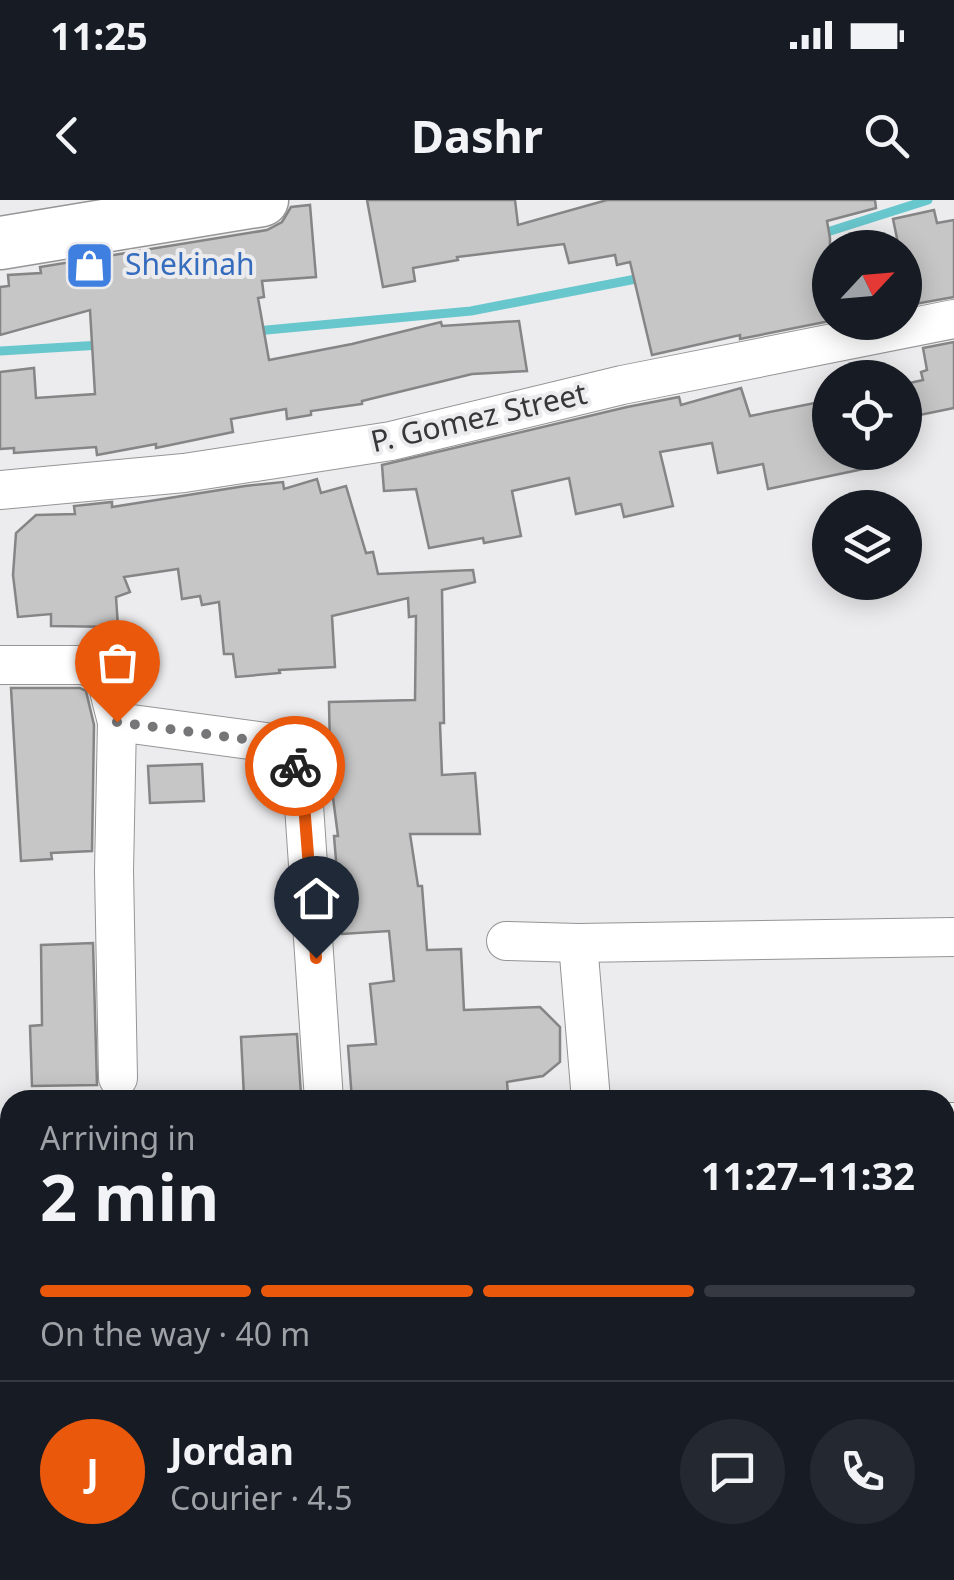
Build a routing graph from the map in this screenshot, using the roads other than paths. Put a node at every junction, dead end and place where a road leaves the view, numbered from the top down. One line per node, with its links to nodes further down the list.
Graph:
1 (262, 200): 2 (main road)
2 (0, 243)
3 (954, 319): 4 (street, P. Gomez Street)
4 (0, 490)
5 (0, 665): 6 (street)
6 (117, 722): 10 (street); 11 (street)
7 (954, 937): 9 (street)
8 (506, 941): 9 (street)
9 (578, 943): 12 (street)
10 (118, 1078)
11 (323, 1090)
12 (590, 1090)

